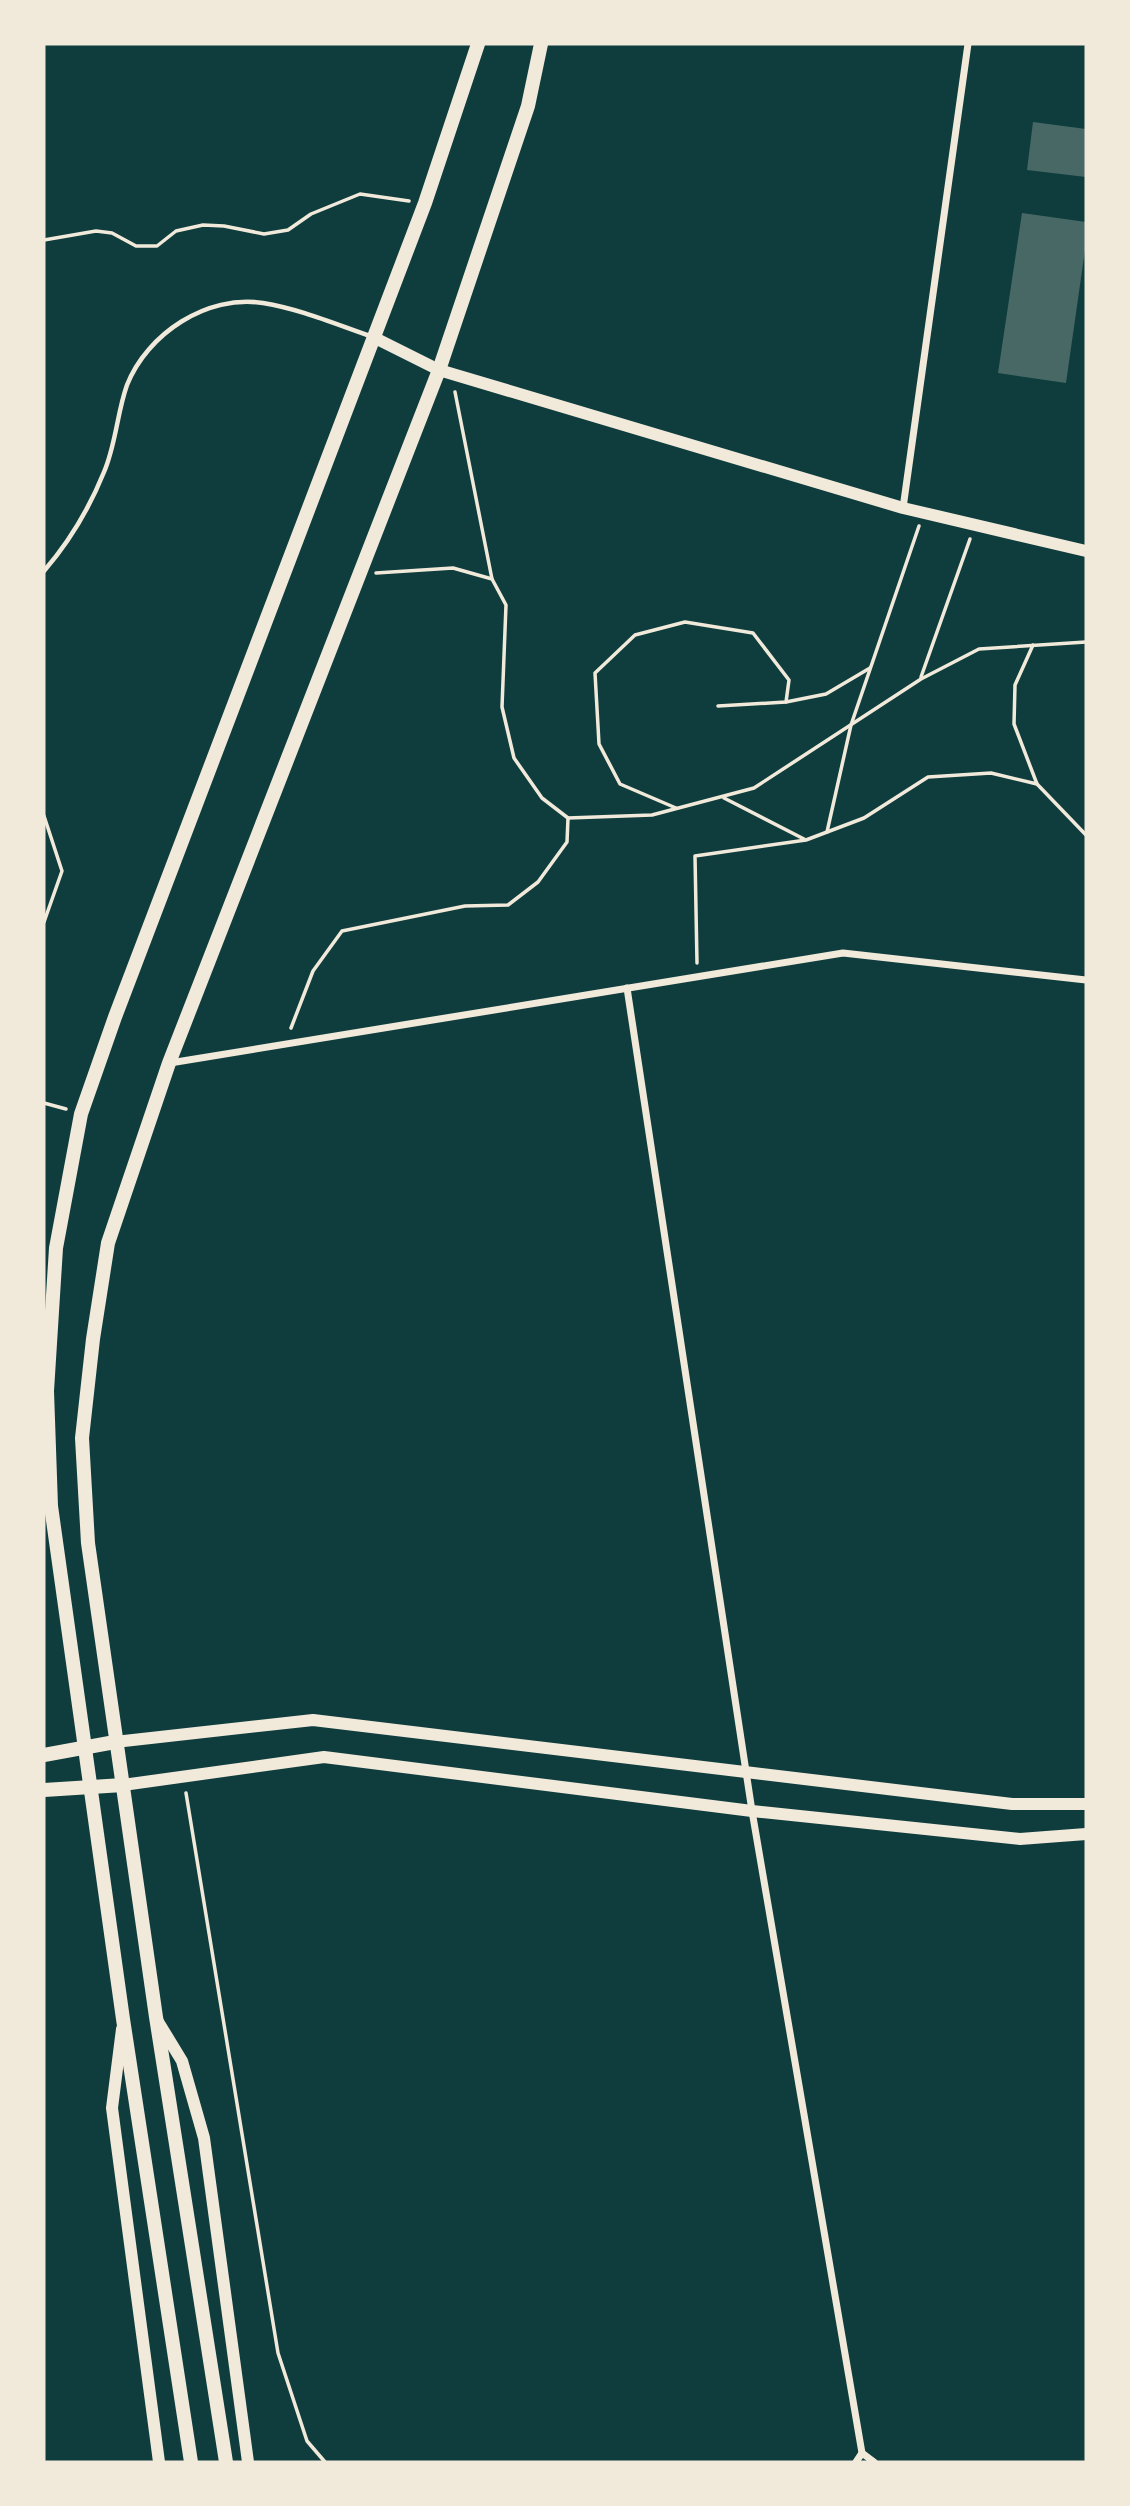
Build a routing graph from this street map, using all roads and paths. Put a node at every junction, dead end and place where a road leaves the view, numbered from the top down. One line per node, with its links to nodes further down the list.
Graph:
1 (478, 44): 4 (main road)
2 (541, 44): 7 (main road)
3 (968, 44): 8 (street)
4 (425, 203): 5 (path); 6 (main road)
5 (44, 240)
6 (373, 337): 7 (street); 12 (lane); 37 (main road)
7 (445, 372): 8 (street); 13 (main road); 14 (path)
8 (903, 508): 9 (street)
9 (923, 513): 10 (street); 17 (path)
10 (974, 525): 11 (street); 18 (path)
11 (1086, 551)
12 (44, 571)
13 (360, 574): 14 (path); 35 (main road)
14 (492, 579): 26 (path)
15 (1086, 642): 16 (path)
16 (1033, 644): 18 (path); 22 (path)
17 (870, 667): 19 (path); 21 (path)
18 (921, 679): 21 (path)
19 (786, 702): 20 (path); 24 (path)
20 (718, 706)
21 (851, 725): 23 (path); 27 (path)
22 (1037, 784): 27 (path); 28 (path)
23 (722, 797): 24 (path); 29 (path)
24 (678, 808): 26 (path)
25 (44, 816): 30 (path)
26 (568, 818): 34 (path)
27 (828, 832): 29 (path)
28 (1086, 835)
29 (806, 840): 31 (path)
30 (44, 922)
31 (698, 977): 32 (street); 33 (street)
32 (1086, 980)
33 (627, 988): 34 (street); 39 (street)
34 (286, 1044): 35 (street)
35 (169, 1063): 36 (main road)
36 (115, 1742): 37 (main road); 39 (street); 41 (main road)
37 (87, 1746): 38 (main road); 42 (main road)
38 (44, 1755)
39 (746, 1772): 44 (street); 45 (street)
40 (183, 1776): 41 (street); 45 (street); 54 (path)
41 (123, 1785): 42 (main road); 47 (main road)
42 (93, 1786): 43 (main road); 48 (main road)
43 (44, 1790)
44 (1086, 1804)
45 (752, 1811): 46 (street); 49 (street)
46 (1086, 1834)
47 (156, 2017): 52 (main road); 53 (street)
48 (123, 2019): 50 (street); 51 (main road)
49 (862, 2453): 55 (street); 56 (street)
50 (159, 2462)
51 (191, 2462)
52 (226, 2462)
53 (248, 2462)
54 (325, 2462)
55 (856, 2462)
56 (874, 2462)

